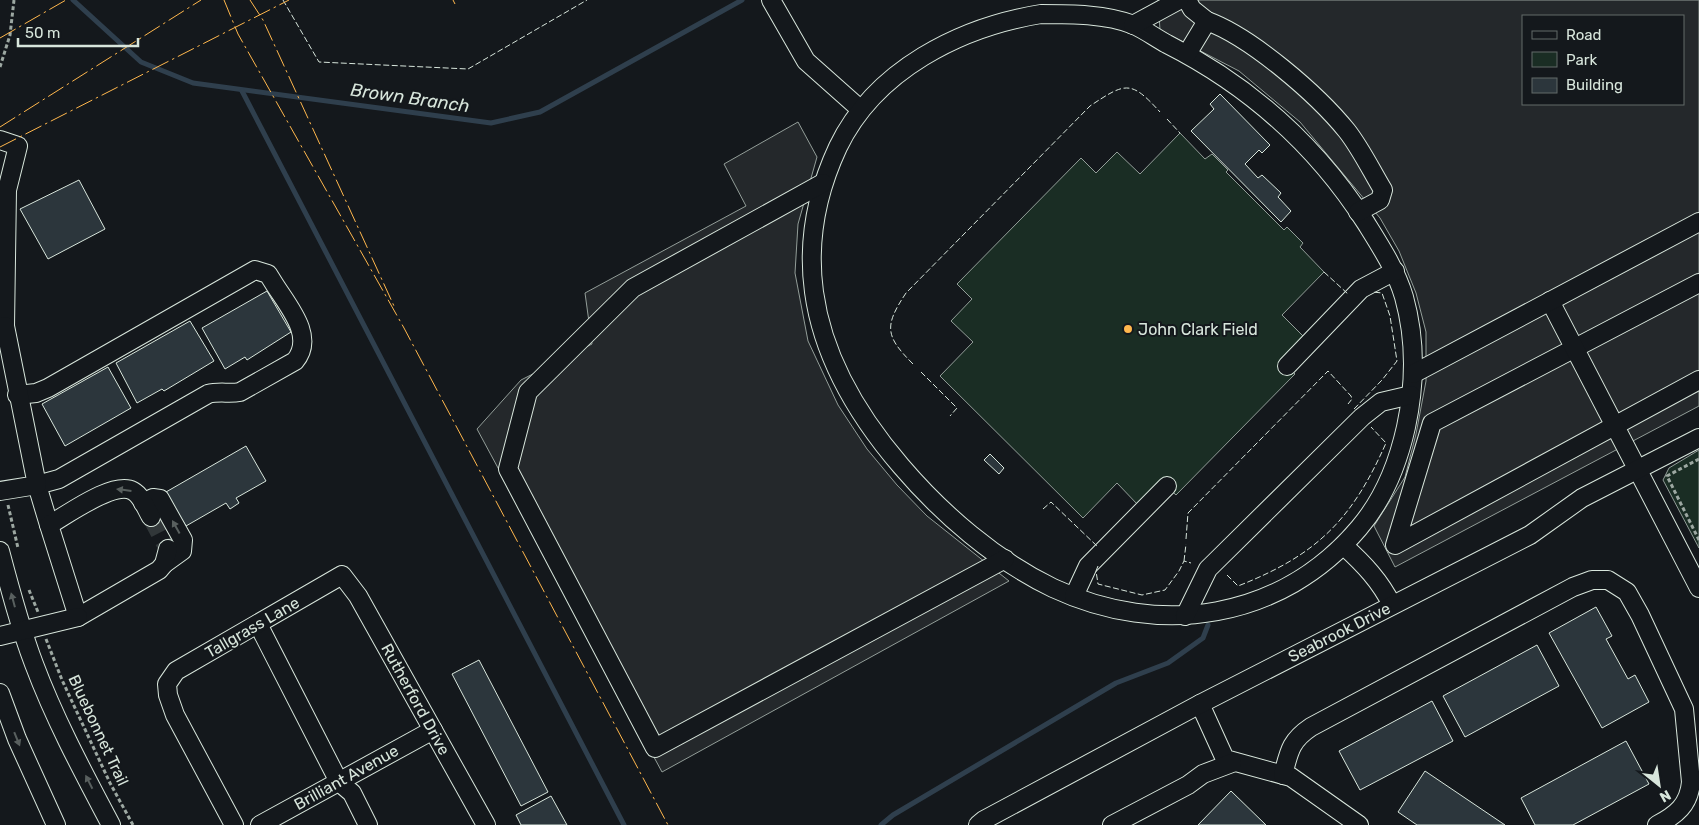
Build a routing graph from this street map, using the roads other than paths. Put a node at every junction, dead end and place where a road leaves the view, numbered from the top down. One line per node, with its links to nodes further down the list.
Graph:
1 (1179, 0): 5 (street)
2 (1187, 0): 4 (street)
3 (772, 2): 7 (street)
4 (1206, 21): 6 (street); 10 (street)
5 (1134, 25): 6 (street); 7 (street)
6 (1187, 54): 10 (street)
7 (860, 109): 9 (street)
8 (0, 140): 15 (street)
9 (823, 184): 31 (street); 31 (street)
10 (1358, 212): 12 (street)
11 (1699, 222): 14 (street)
12 (1394, 272): 17 (street); 18 (street)
13 (1699, 284): 16 (street)
14 (1550, 301): 16 (street); 18 (street)
15 (2, 326): 20 (street)
16 (1575, 348): 22 (street); 22 (street)
17 (1287, 366)
18 (1413, 374): 21 (street)
19 (1699, 380): 22 (street)
20 (17, 395): 25 (street); 25 (street)
21 (1411, 395): 29 (street); 37 (street)
22 (1615, 425): 24 (street)
23 (1699, 438): 24 (street, Seabrook Drive)
24 (1638, 468): 33 (street); 35 (street, Seabrook Drive)
25 (37, 485): 27 (street); 28 (street)
26 (1166, 486): 34 (street)
27 (4, 497)
28 (49, 525): 36 (street); 36 (street, one-way to 28)
29 (1344, 546): 35 (street); 37 (street)
30 (0, 551): 39 (street, one-way to 30)
31 (1005, 560): 34 (street)
32 (342, 575): 38 (street, Tallgrass Lane); 43 (street, Rutherford Drive)
33 (1699, 588)
34 (1074, 596): 37 (street)
35 (1392, 605): 42 (street, Seabrook Drive)
36 (78, 616): 39 (street)
37 (1185, 616)
38 (258, 624): 46 (street); 49 (street, Tallgrass Lane)
39 (23, 631): 40 (street); 48 (street, one-way to 39)
40 (0, 636)
41 (0, 693): 47 (street, one-way to 47)
42 (1200, 704): 44 (street); 53 (street, Seabrook Drive)
43 (433, 730): 46 (street, Brilliant Avenue); 52 (street, Rutherford Drive)
44 (1232, 762): 45 (street); 54 (street)
45 (1283, 775): 55 (street); 56 (street)
46 (338, 782): 50 (street, Brilliant Avenue); 51 (street)
47 (56, 825)
48 (111, 825)
49 (234, 825)
50 (260, 825)
51 (368, 825)
52 (486, 825)
53 (978, 825)
54 (1112, 825)
55 (1359, 825)
56 (1657, 825)

